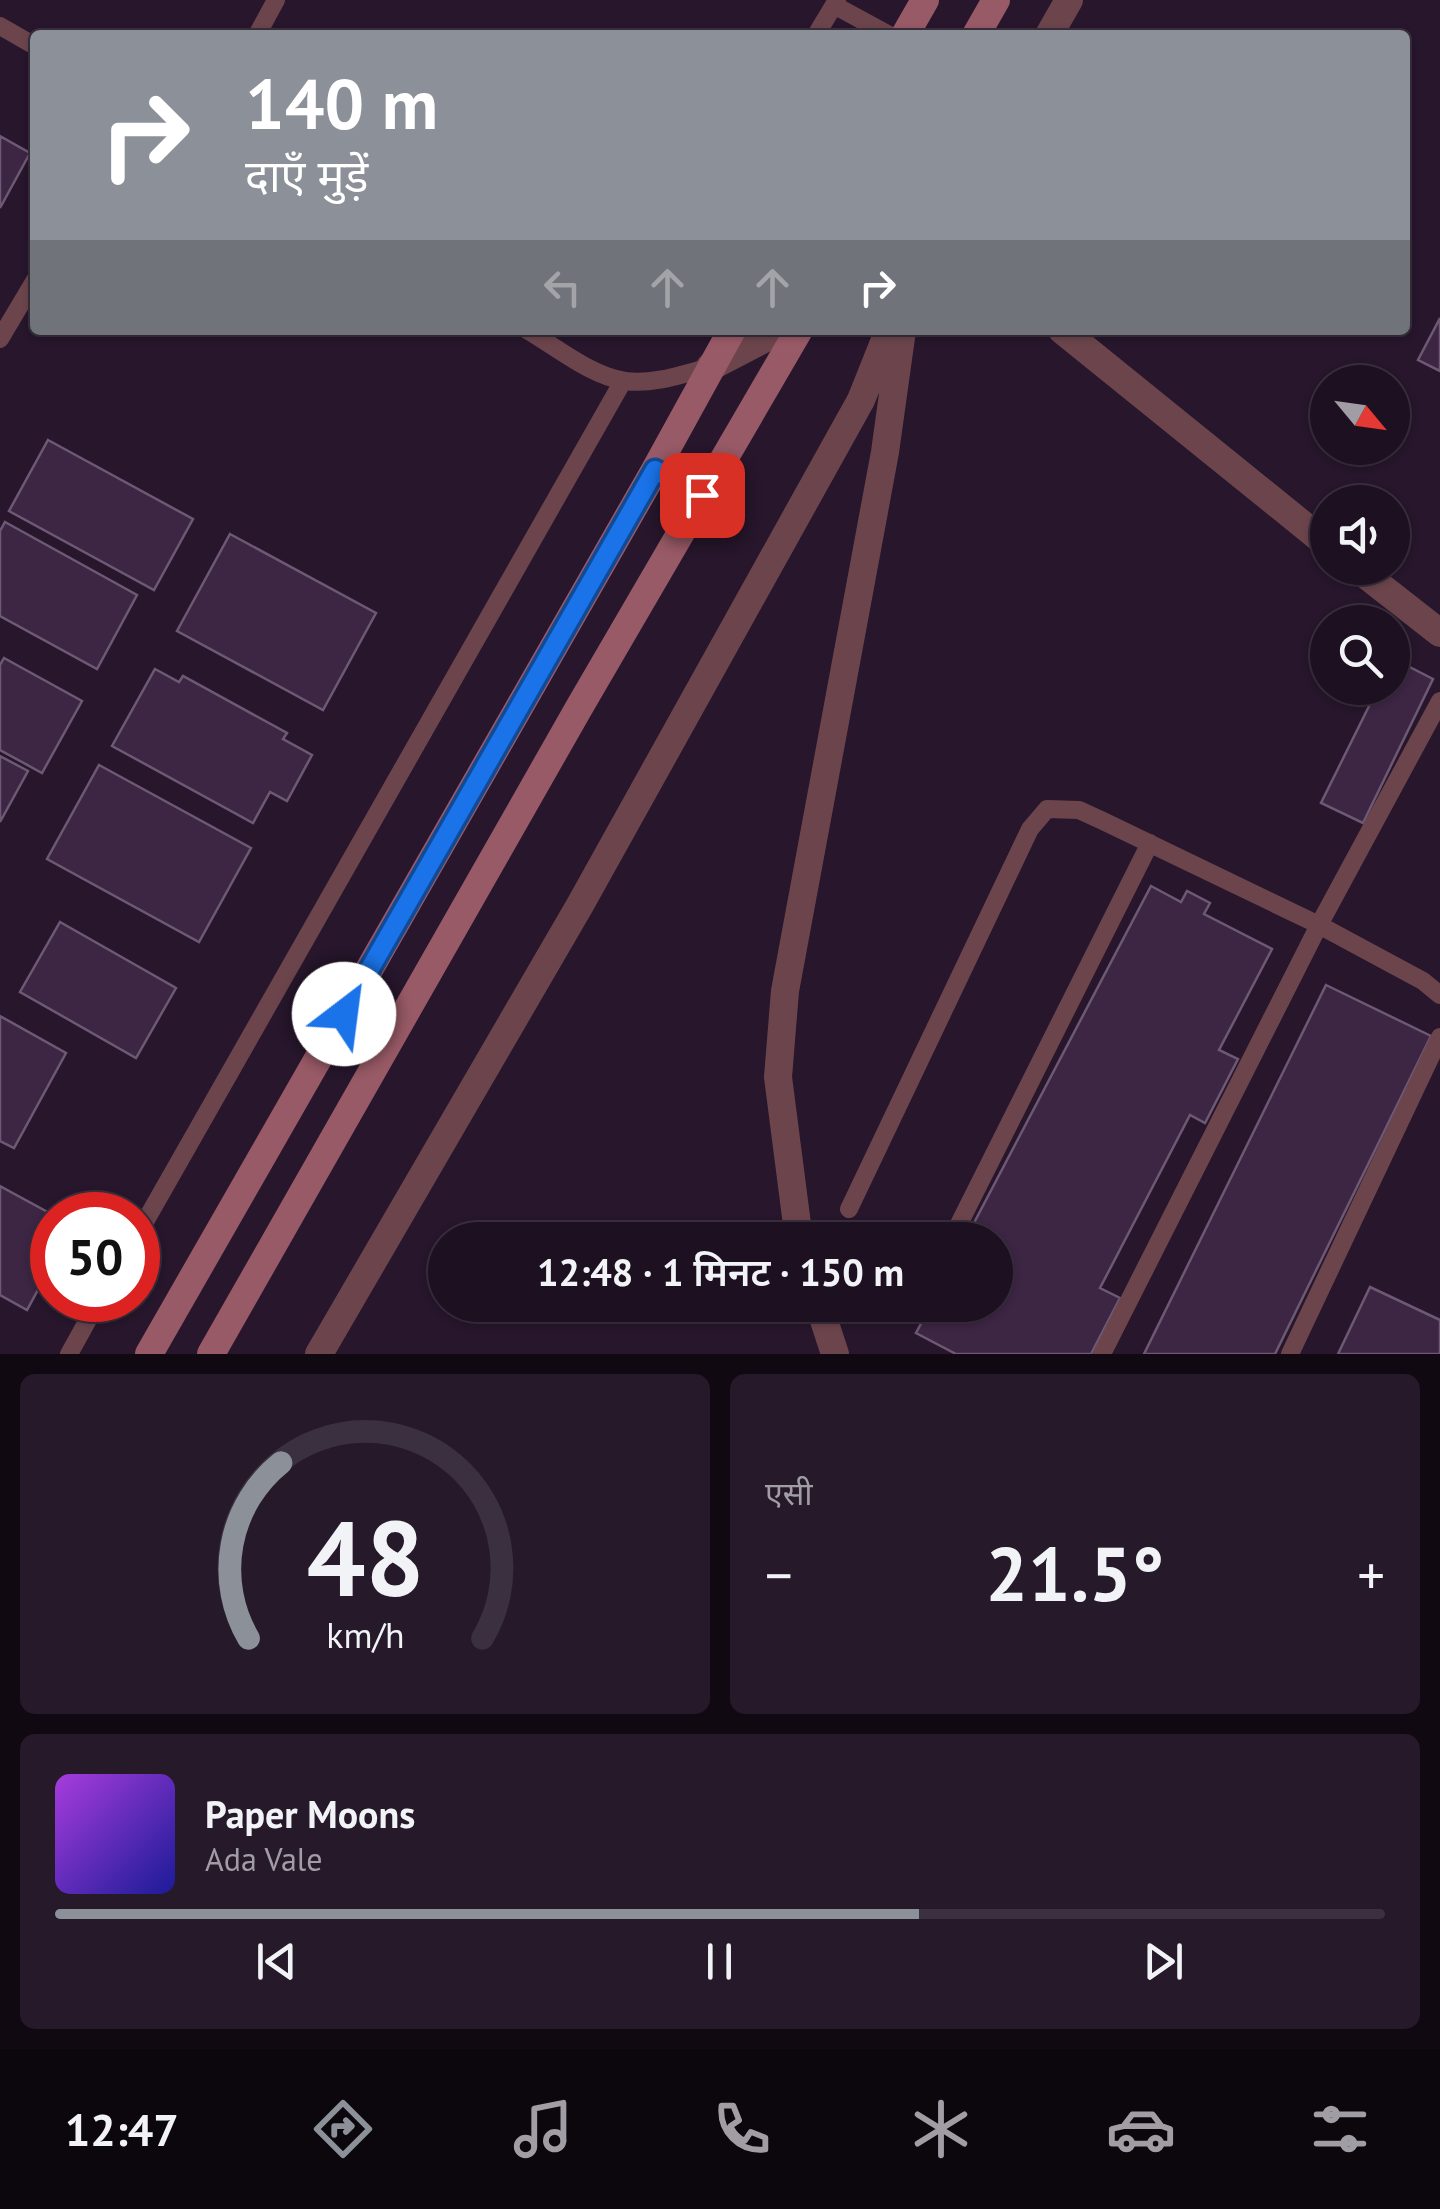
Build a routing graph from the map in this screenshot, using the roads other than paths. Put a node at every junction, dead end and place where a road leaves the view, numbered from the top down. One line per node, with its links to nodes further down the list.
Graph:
1 (276, 0): 7 (lane)
2 (926, 0): 10 (main road)
3 (996, 0): 11 (main road)
4 (1069, 0): 12 (street)
5 (835, 2): 8 (lane); 9 (lane)
6 (0, 26): 13 (lane)
7 (260, 30)
8 (819, 30)
9 (881, 30)
10 (908, 30)
11 (979, 30)
12 (1052, 30)
13 (30, 43)
14 (30, 288): 22 (lane)
15 (536, 335): 24 (lane)
16 (729, 335): 23 (main road)
17 (771, 335): 23 (street)
18 (797, 335): 26 (main road)
19 (886, 335): 44 (street)
20 (901, 335): 37 (street)
21 (1068, 335): 27 (street)
22 (0, 339)
23 (710, 367): 24 (lane); 25 (main road)
24 (623, 381): 35 (lane)
25 (655, 470): 26 (main road); 42 (main road)
26 (702, 495): 43 (main road)
27 (1310, 530)
28 (1378, 585): 29 (street)
29 (1440, 633)
30 (1440, 701): 32 (lane)
31 (1150, 843): 32 (lane); 36 (lane); 38 (lane)
32 (1319, 925): 33 (lane); 46 (lane)
33 (1440, 994)
34 (1440, 1037): 47 (lane)
35 (160, 1195)
36 (849, 1209)
37 (797, 1222)
38 (959, 1222)
39 (87, 1322): 41 (lane)
40 (824, 1322): 45 (street)
41 (68, 1354)
42 (149, 1354)
43 (212, 1354)
44 (319, 1354)
45 (835, 1354)
46 (1102, 1354)
47 (1290, 1354)

